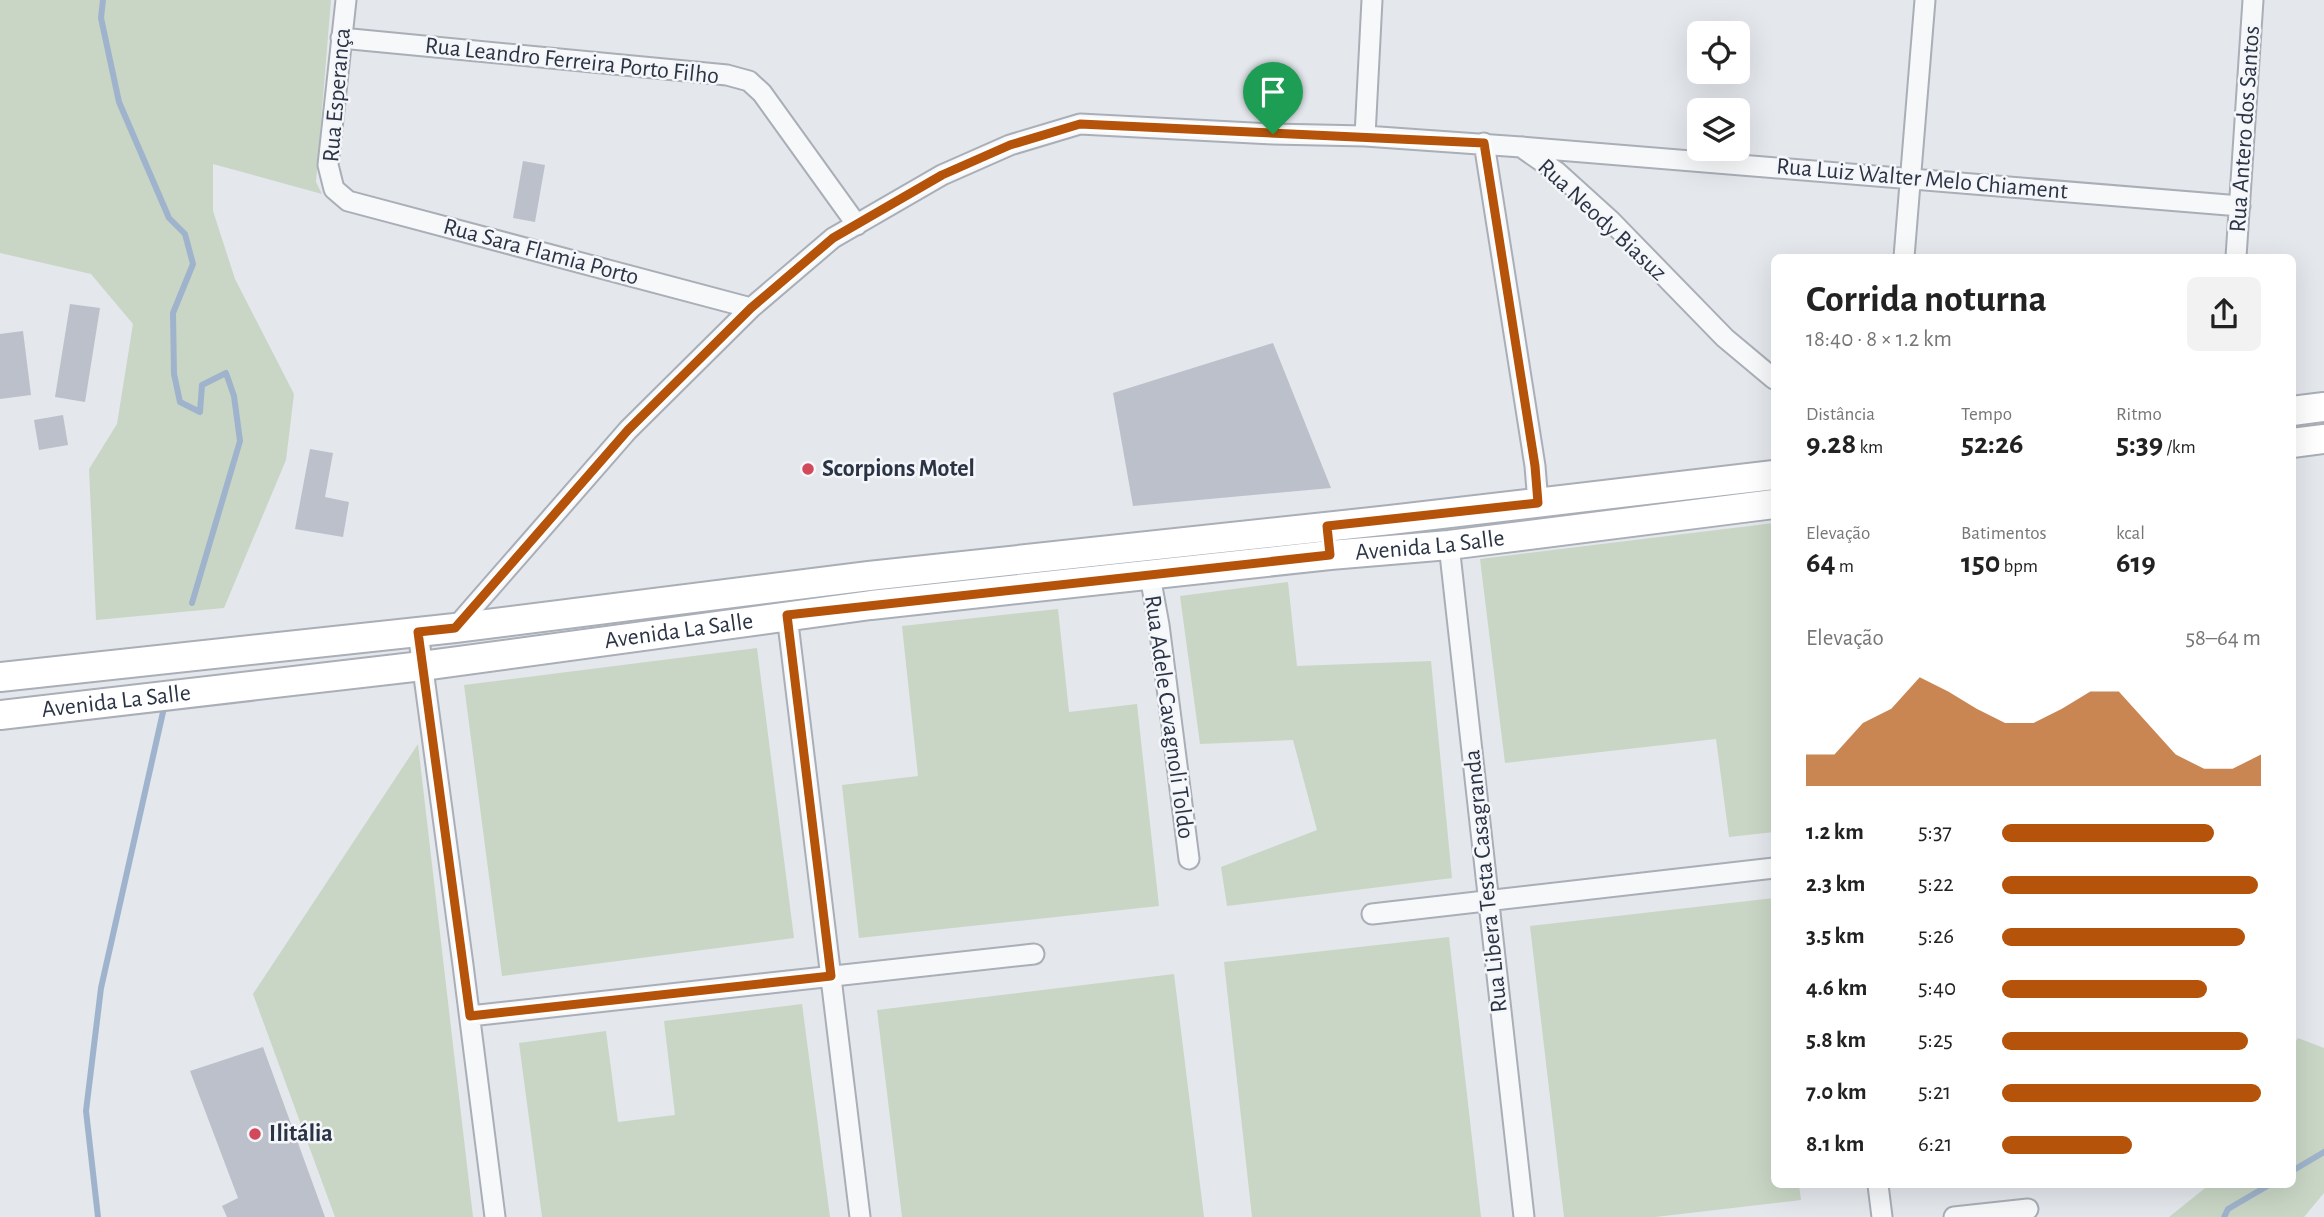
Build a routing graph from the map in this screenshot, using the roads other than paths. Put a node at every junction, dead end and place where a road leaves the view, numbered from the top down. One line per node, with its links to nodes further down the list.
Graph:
1 (346, 0): 5 (street, Rua Esperança)
2 (1372, 0): 6 (street)
3 (1925, 0): 9 (street)
4 (2253, 0): 11 (street, Rua Antero dos Santos)
5 (341, 38): 10 (street, Rua Esperança); 12 (street, Rua Leandro Ferreira Porto Filho)
6 (1365, 136): 7 (street, Rua Neody Biasuz); 12 (street, Rua Neody Biasuz)
7 (1484, 143): 8 (street, Rua Neody Biasuz); 22 (street)
8 (1521, 147): 9 (street, Rua Luiz Walter Melo Chiament); 16 (street, Rua Neody Biasuz)
9 (1912, 178): 11 (street, Rua Luiz Walter Melo Chiament); 13 (street)
10 (334, 190): 15 (street, Rua Sara Flamia Porto)
11 (2239, 206): 14 (street, Rua Antero dos Santos)
12 (857, 225): 15 (street, Rua Neody Biasuz)
13 (1904, 254)
14 (2236, 254)
15 (751, 308): 31 (street, Rua Neody Biasuz)
16 (1771, 377)
17 (2324, 407): 18 (main road)
18 (2296, 410)
19 (2324, 439): 20 (main road)
20 (2296, 442)
21 (1771, 475): 22 (main road, Avenida La Salle)
22 (1538, 503): 24 (main road, Avenida La Salle)
23 (1771, 504): 25 (main road, Avenida La Salle)
24 (1327, 526): 26 (main road); 27 (main road, Avenida La Salle)
25 (1449, 545): 26 (main road, Avenida La Salle); 38 (street, Rua Libera Testa Casagranda)
26 (1330, 555): 28 (main road, Avenida La Salle)
27 (869, 576): 29 (main road); 31 (main road, Avenida La Salle)
28 (1150, 576): 29 (main road, Avenida La Salle); 36 (street, Rua Adele Cavagnoli Toldo)
29 (871, 605): 30 (main road, Avenida La Salle)
30 (787, 615): 33 (main road, Avenida La Salle); 41 (street)
31 (455, 628): 32 (main road, Avenida La Salle)
32 (418, 632): 33 (street); 34 (main road, Avenida La Salle)
33 (422, 666): 35 (main road, Avenida La Salle); 42 (street)
34 (0, 677)
35 (0, 715)
36 (1189, 859)
37 (1771, 868): 38 (street)
38 (1489, 901): 39 (street); 47 (street, Rua Libera Testa Casagranda)
39 (1372, 914)
40 (1034, 954): 41 (street)
41 (831, 976): 42 (street); 46 (street)
42 (470, 1016): 45 (street)
43 (1878, 1188): 48 (street)
44 (2028, 1209): 49 (street)
45 (495, 1217)
46 (860, 1217)
47 (1524, 1217)
48 (1882, 1217)
49 (1954, 1217)

